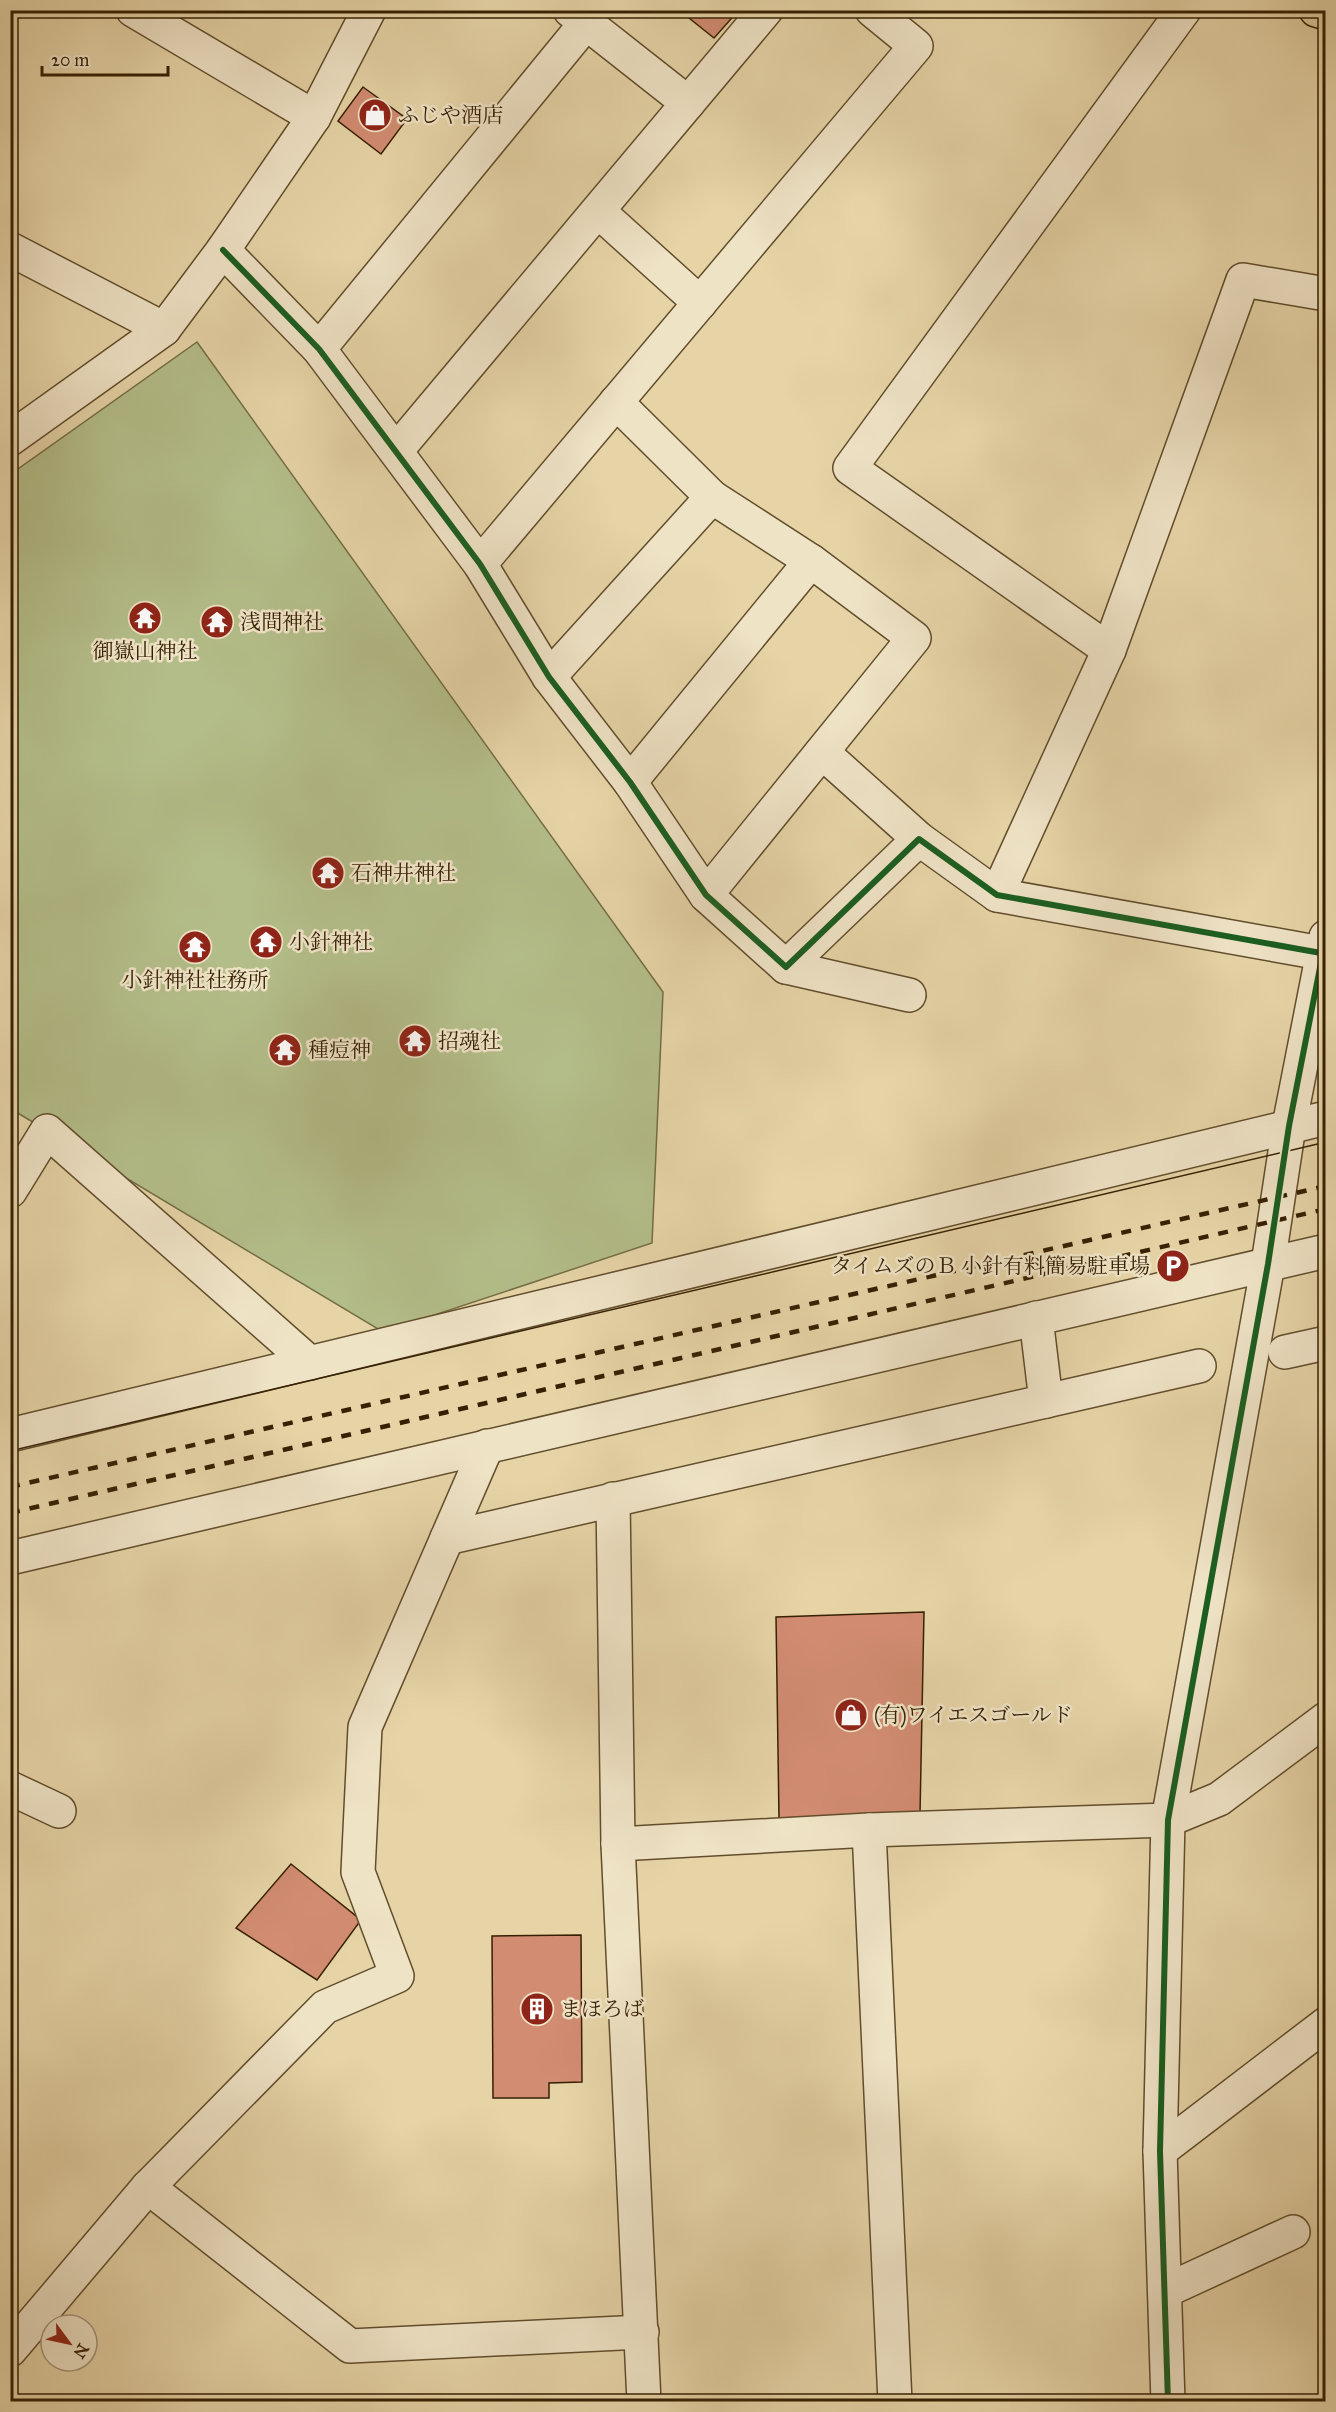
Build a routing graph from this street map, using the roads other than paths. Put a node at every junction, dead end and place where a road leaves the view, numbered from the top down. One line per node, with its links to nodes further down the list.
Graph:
1 (133, 10): 10 (street)
2 (369, 10): 10 (street)
3 (766, 10): 9 (street)
4 (872, 10): 15 (street)
5 (1184, 10): 24 (street)
6 (1316, 10): 7 (main road)
7 (1326, 13)
8 (578, 17): 9 (street); 17 (street)
9 (688, 103): 11 (street)
10 (314, 117): 13 (street)
11 (598, 211): 15 (street); 20 (street)
12 (10, 249): 16 (street)
13 (223, 250): 16 (street); 17 (street)
14 (1326, 294): 24 (street)
15 (700, 303): 18 (street)
16 (164, 329): 19 (street)
17 (319, 349): 20 (street)
18 (616, 402): 21 (street); 23 (street)
19 (10, 439)
20 (396, 452): 23 (street)
21 (712, 497): 22 (street); 25 (street)
22 (811, 561): 26 (street); 27 (street)
23 (480, 564): 25 (street)
24 (1109, 650): 30 (street)
25 (549, 677): 27 (street)
26 (822, 752): 28 (street); 29 (street)
27 (630, 782): 29 (street)
28 (919, 839): 30 (street); 32 (street)
29 (706, 894): 32 (street)
30 (997, 895): 31 (street)
31 (1324, 945): 35 (street)
32 (786, 967): 33 (street)
33 (909, 995)
34 (1326, 1118): 35 (street)
35 (1289, 1126): 38 (street); 42 (street)
36 (10, 1191): 42 (street)
37 (1326, 1251): 38 (street)
38 (1268, 1264): 39 (street); 53 (street)
39 (1036, 1318): 44 (street); 46 (street)
40 (1326, 1343): 41 (street)
41 (1285, 1352)
42 (310, 1363): 45 (street)
43 (1199, 1366): 44 (street)
44 (1046, 1401): 47 (street)
45 (10, 1436)
46 (486, 1446): 48 (street); 49 (street)
47 (613, 1500): 48 (street); 55 (street)
48 (447, 1538): 58 (street)
49 (10, 1558)
50 (1326, 1719): 53 (street)
51 (10, 1788): 52 (street)
52 (58, 1811)
53 (1168, 1820): 54 (street); 57 (street)
54 (869, 1830): 55 (street); 64 (street)
55 (618, 1844): 61 (street)
56 (1326, 2024): 57 (street)
57 (1161, 2151): 60 (street)
58 (148, 2187): 61 (street); 62 (street)
59 (1293, 2232): 60 (street)
60 (1165, 2291): 65 (street)
61 (642, 2332): 63 (street)
62 (10, 2350)
63 (644, 2402)
64 (895, 2402)
65 (1168, 2402)

